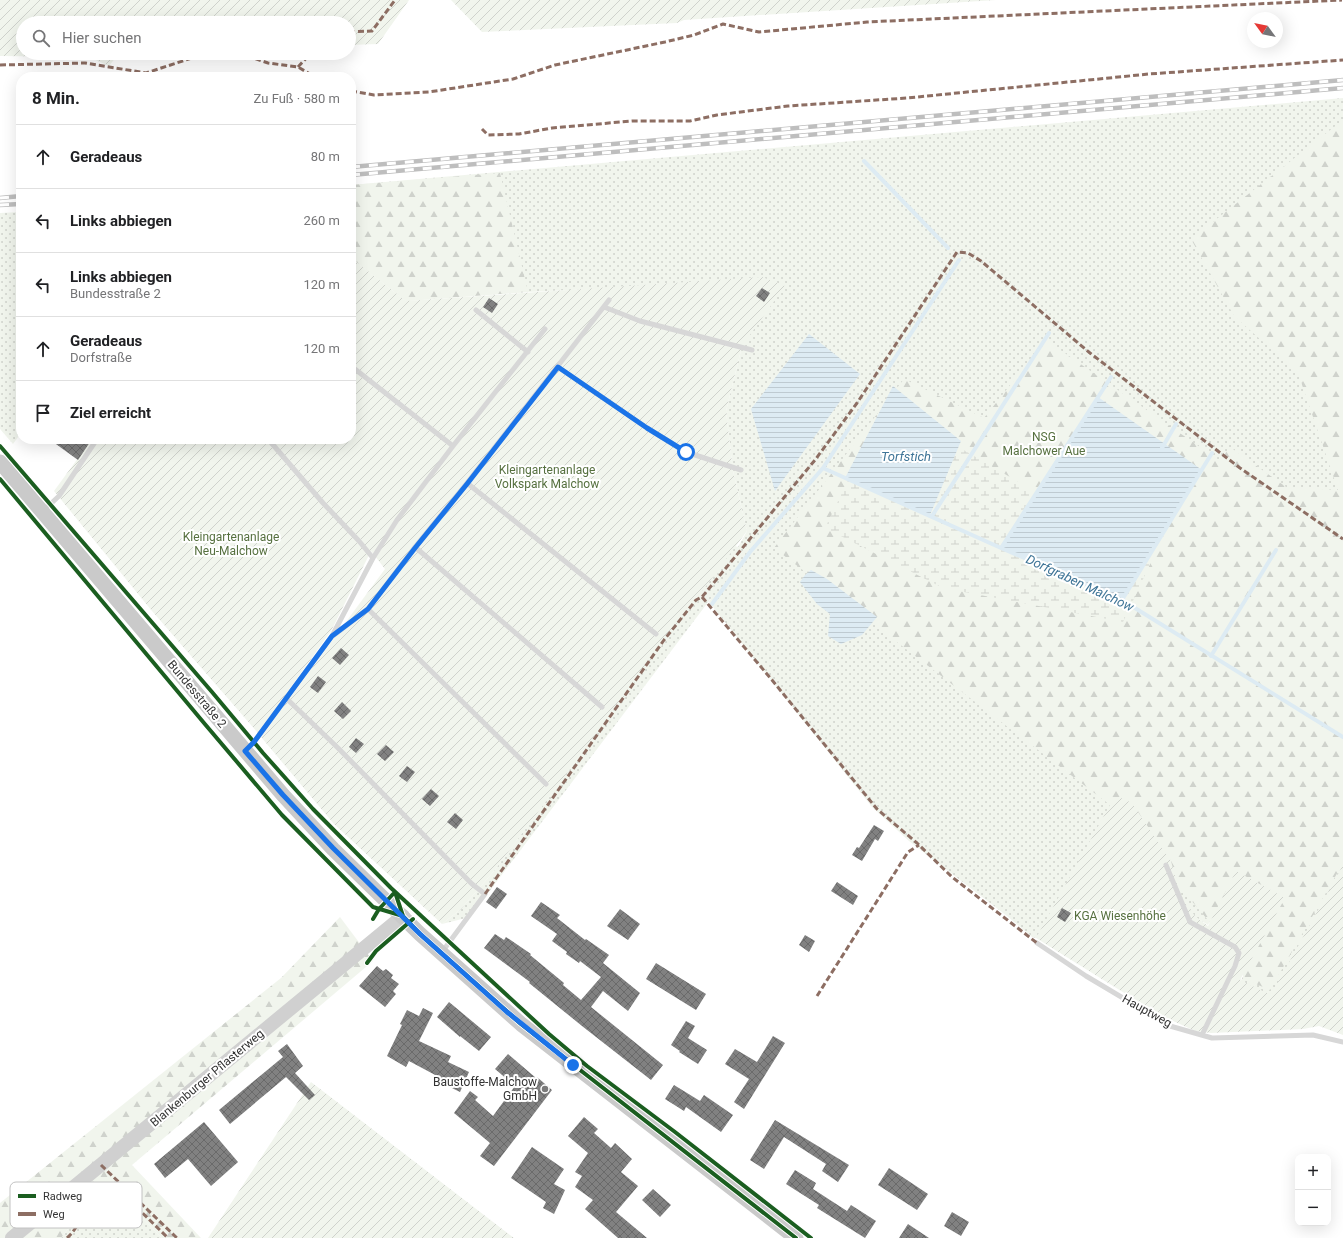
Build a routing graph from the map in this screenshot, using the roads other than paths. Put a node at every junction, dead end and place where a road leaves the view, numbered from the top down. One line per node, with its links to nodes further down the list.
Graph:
1 (609, 300): 2 (lane)
2 (604, 307): 5 (lane); 7 (lane)
3 (476, 310): 6 (lane)
4 (545, 329): 6 (lane)
5 (752, 350)
6 (528, 352): 11 (lane)
7 (558, 367): 13 (lane); 14 (lane)
8 (356, 370): 11 (lane)
9 (94, 444): 15 (lane)
10 (272, 444): 17 (lane)
11 (453, 446): 17 (lane)
12 (0, 462): 15 (main road, Bundesstraße 2)
13 (741, 470)
14 (467, 484): 16 (lane); 19 (lane)
15 (42, 512): 23 (main road, Bundesstraße 2)
16 (415, 548): 18 (lane); 22 (lane)
17 (373, 558): 20 (lane)
18 (368, 609): 20 (lane); 24 (lane)
19 (656, 634)
20 (332, 636): 21 (lane)
21 (286, 698): 23 (lane); 28 (lane)
22 (602, 707)
23 (245, 751): 26 (main road, Bundesstraße 2)
24 (546, 784)
25 (1166, 865): 29 (lane)
26 (403, 916): 28 (main road, Bundesstraße 2); 31 (main road, Blankenburger Pflasterweg)
27 (1037, 943): 29 (lane, Hauptweg)
28 (441, 952): 34 (main road, Bundesstraße 2)
29 (1202, 1035): 30 (lane, Hauptweg)
30 (1343, 1042)
31 (80, 1182)
32 (24, 1228): 33 (main road, Blankenburger Pflasterweg)
33 (12, 1238)
34 (796, 1238)

